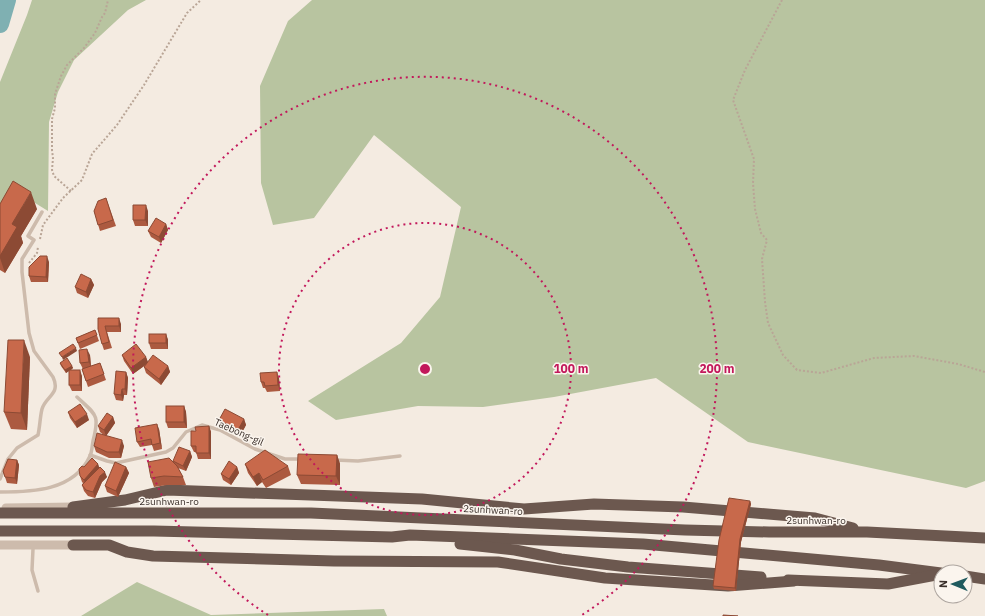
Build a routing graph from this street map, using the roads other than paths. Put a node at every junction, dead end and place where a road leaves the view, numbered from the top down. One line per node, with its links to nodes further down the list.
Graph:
1 (42, 212): 7 (lane)
2 (77, 397): 3 (lane)
3 (90, 455): 5 (lane, Taebong-gil); 8 (lane)
4 (400, 456): 6 (lane)
5 (306, 460)
6 (327, 460)
7 (0, 479)
8 (0, 492)
9 (73, 507): 10 (street); 13 (highway)
10 (0, 508)
11 (0, 513): 13 (highway, 2sunhwan-ro)
12 (0, 530): 14 (highway)
13 (868, 532): 15 (highway, 2sunhwan-ro)
14 (392, 537): 21 (highway); 25 (highway)
15 (985, 538)
16 (0, 545): 17 (street)
17 (73, 545): 25 (highway)
18 (0, 550): 19 (lane)
19 (33, 550): 20 (lane); 26 (lane)
20 (49, 550)
21 (933, 573)
22 (933, 576): 25 (highway)
23 (973, 577): 24 (highway)
24 (985, 579)
25 (794, 581)
26 (38, 591)

